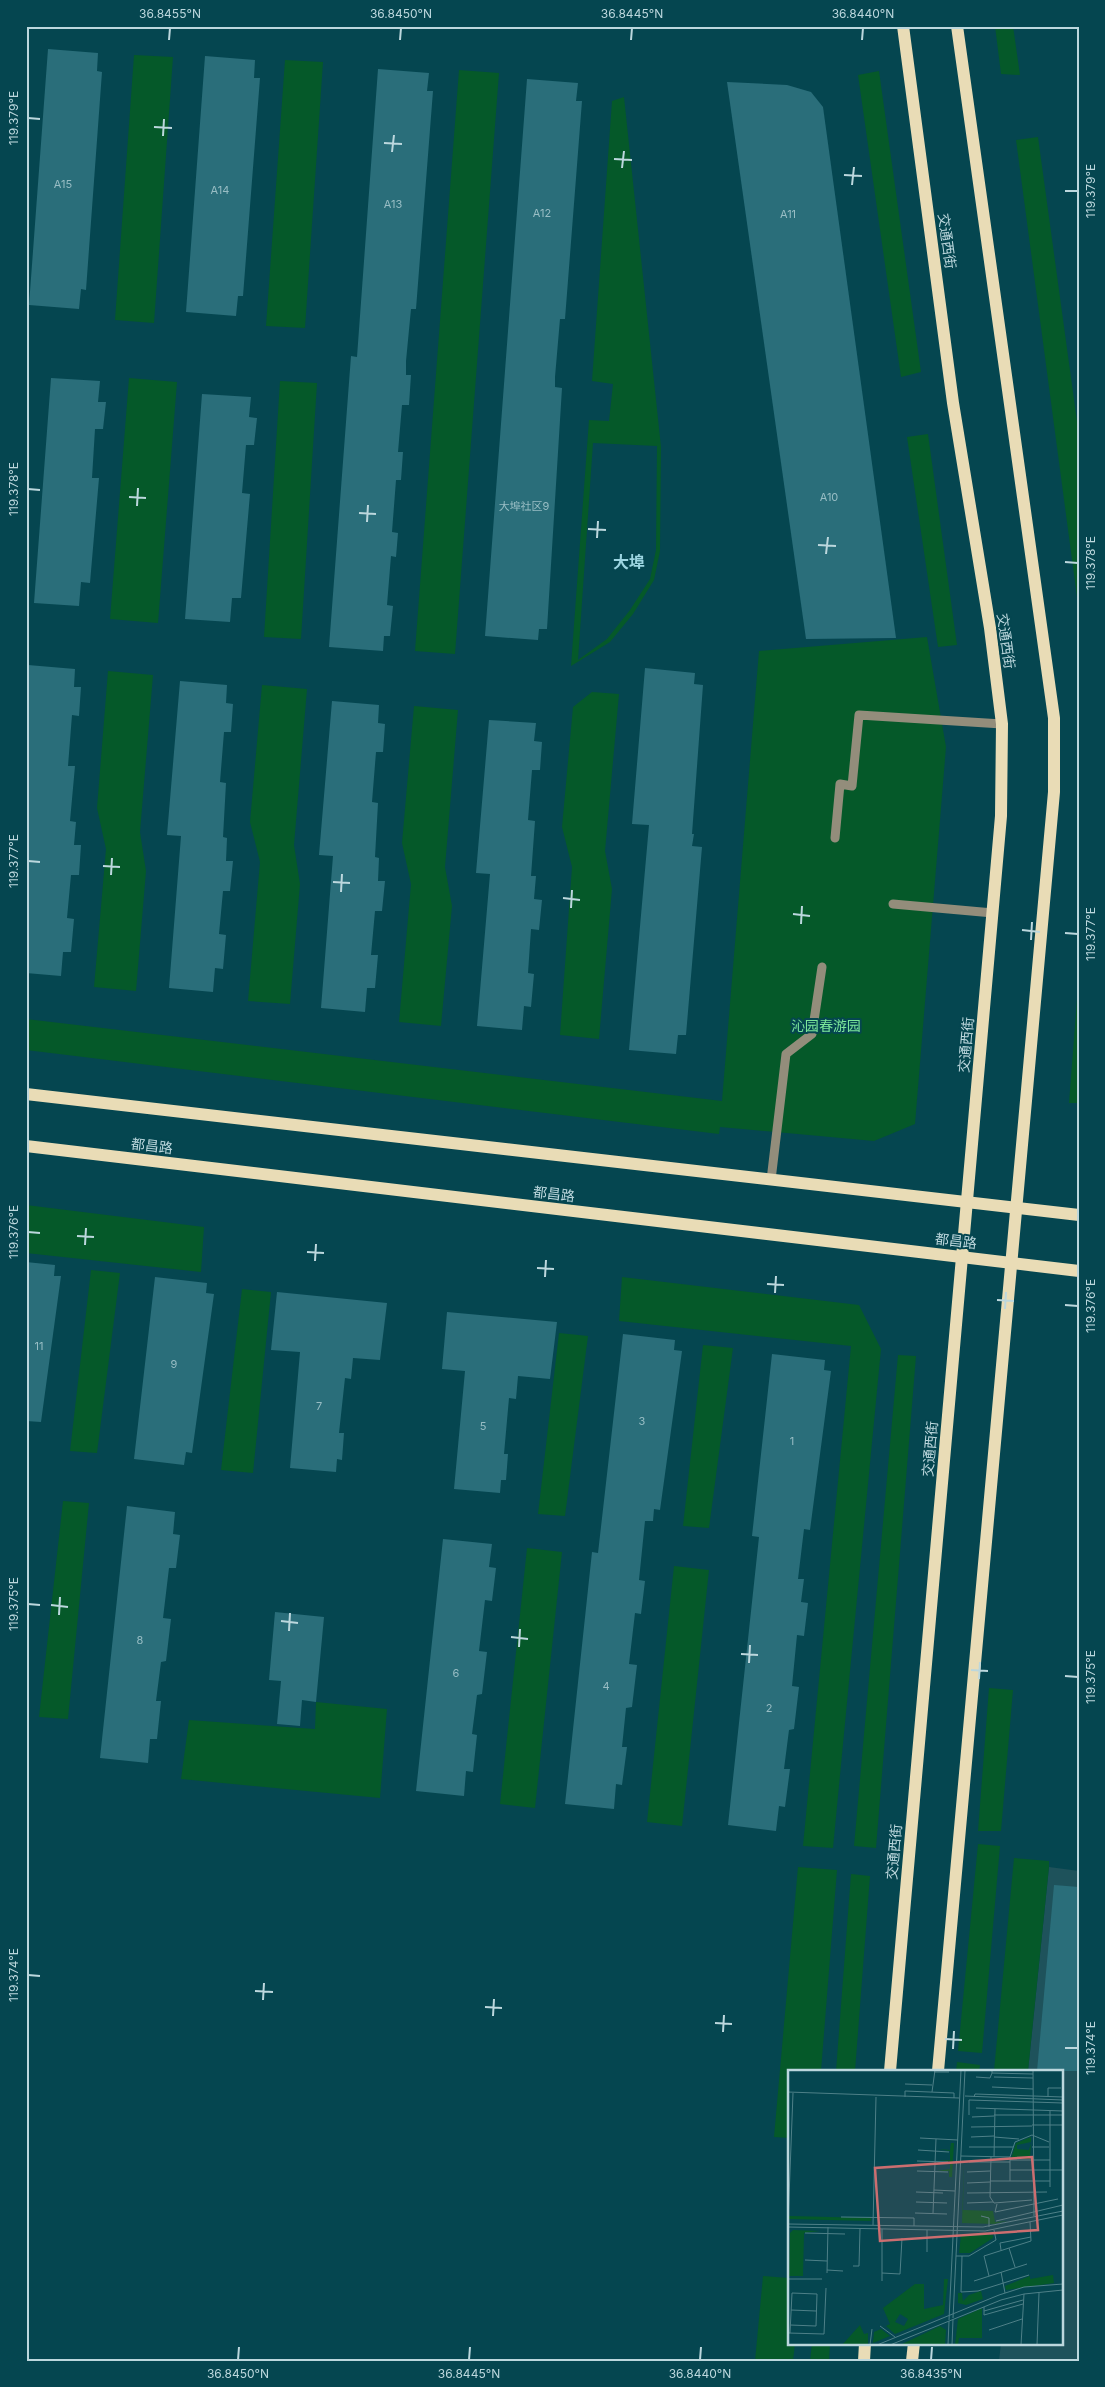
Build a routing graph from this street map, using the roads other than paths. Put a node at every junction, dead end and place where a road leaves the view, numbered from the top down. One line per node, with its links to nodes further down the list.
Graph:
1 (903, 26): 3 (main road, 交通西街)
2 (957, 26): 12 (main road)
3 (1002, 724): 4 (street); 6 (main road, 交通西街)
4 (835, 838)
5 (893, 904): 6 (street)
6 (993, 913): 11 (main road, 交通西街)
7 (822, 967): 10 (street)
8 (26, 1094): 10 (main road)
9 (26, 1146): 14 (main road, 都昌路)
10 (771, 1180): 11 (main road)
11 (966, 1202): 12 (main road); 14 (main road, 交通西街)
12 (1016, 1208): 13 (main road); 15 (main road)
13 (1079, 1215)
14 (963, 1257): 15 (main road, 都昌路); 17 (main road, 交通西街)
15 (1012, 1263): 16 (main road, 都昌路); 18 (main road)
16 (1079, 1271)
17 (890, 2070)
18 (938, 2070)
19 (865, 2344): 21 (main road)
20 (914, 2344): 22 (main road)
21 (864, 2361)
22 (912, 2361)

